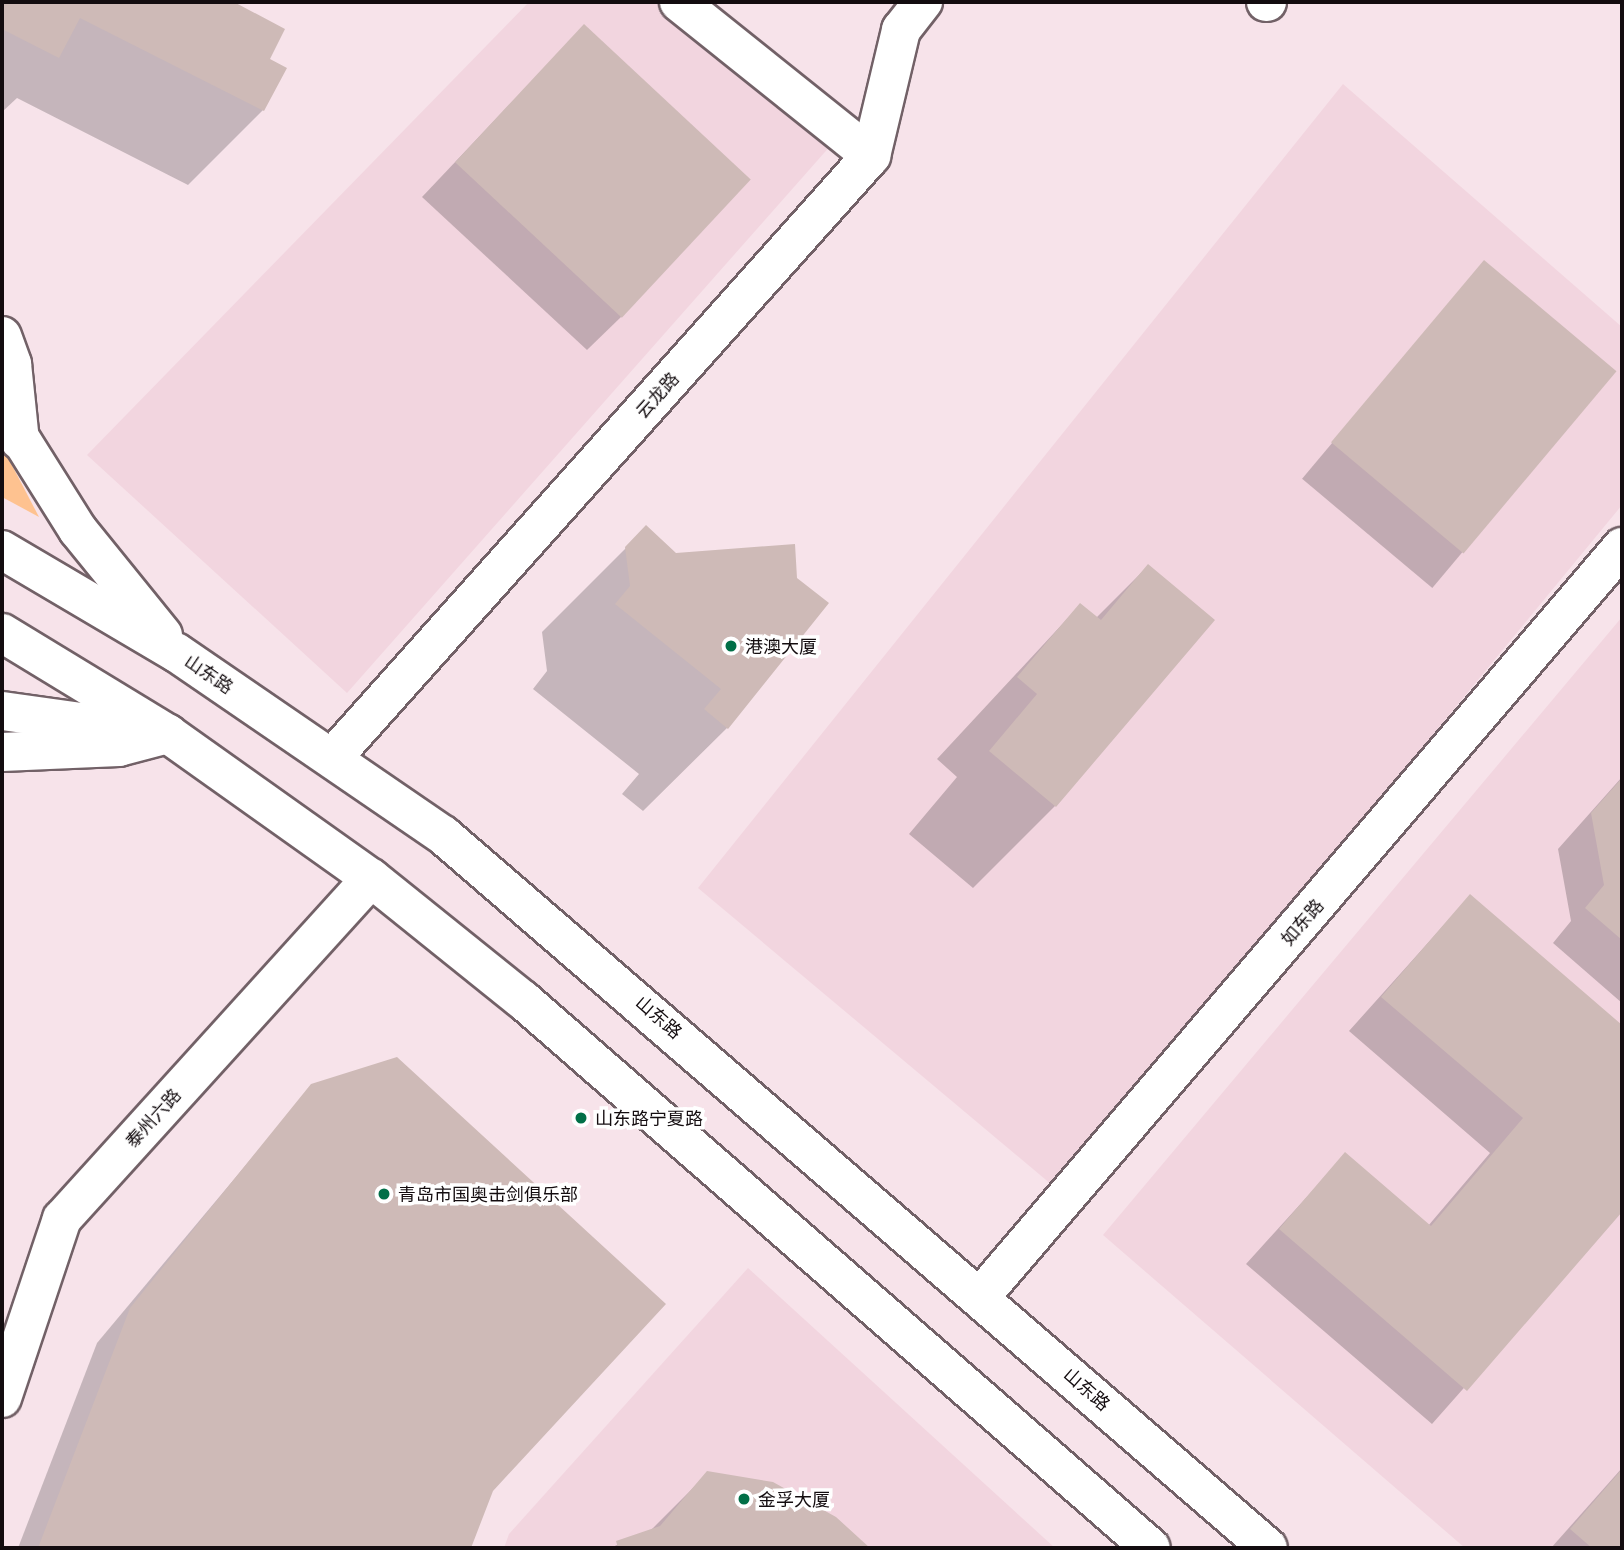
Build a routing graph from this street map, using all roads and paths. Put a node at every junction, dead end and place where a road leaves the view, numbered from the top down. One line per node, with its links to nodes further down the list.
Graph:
1 (679, 2): 3 (main road)
2 (923, 2): 3 (main road, 云龙路)
3 (872, 156): 13 (main road, 云龙路)
4 (2, 336): 5 (main road)
5 (11, 425): 9 (main road)
6 (1622, 547): 15 (main road, 如东路)
7 (2, 550): 9 (main road, 山东路)
8 (2, 633): 11 (main road)
9 (177, 653): 13 (main road, 山东路)
10 (2, 711): 11 (main road)
11 (168, 734): 12 (main road); 14 (main road)
12 (2, 752)
13 (333, 757): 15 (main road, 山东路)
14 (371, 878): 16 (main road, 泰州六路); 17 (main road)
15 (981, 1296): 18 (main road, 山东路)
16 (2, 1398)
17 (1151, 1548)
18 (1268, 1548)

